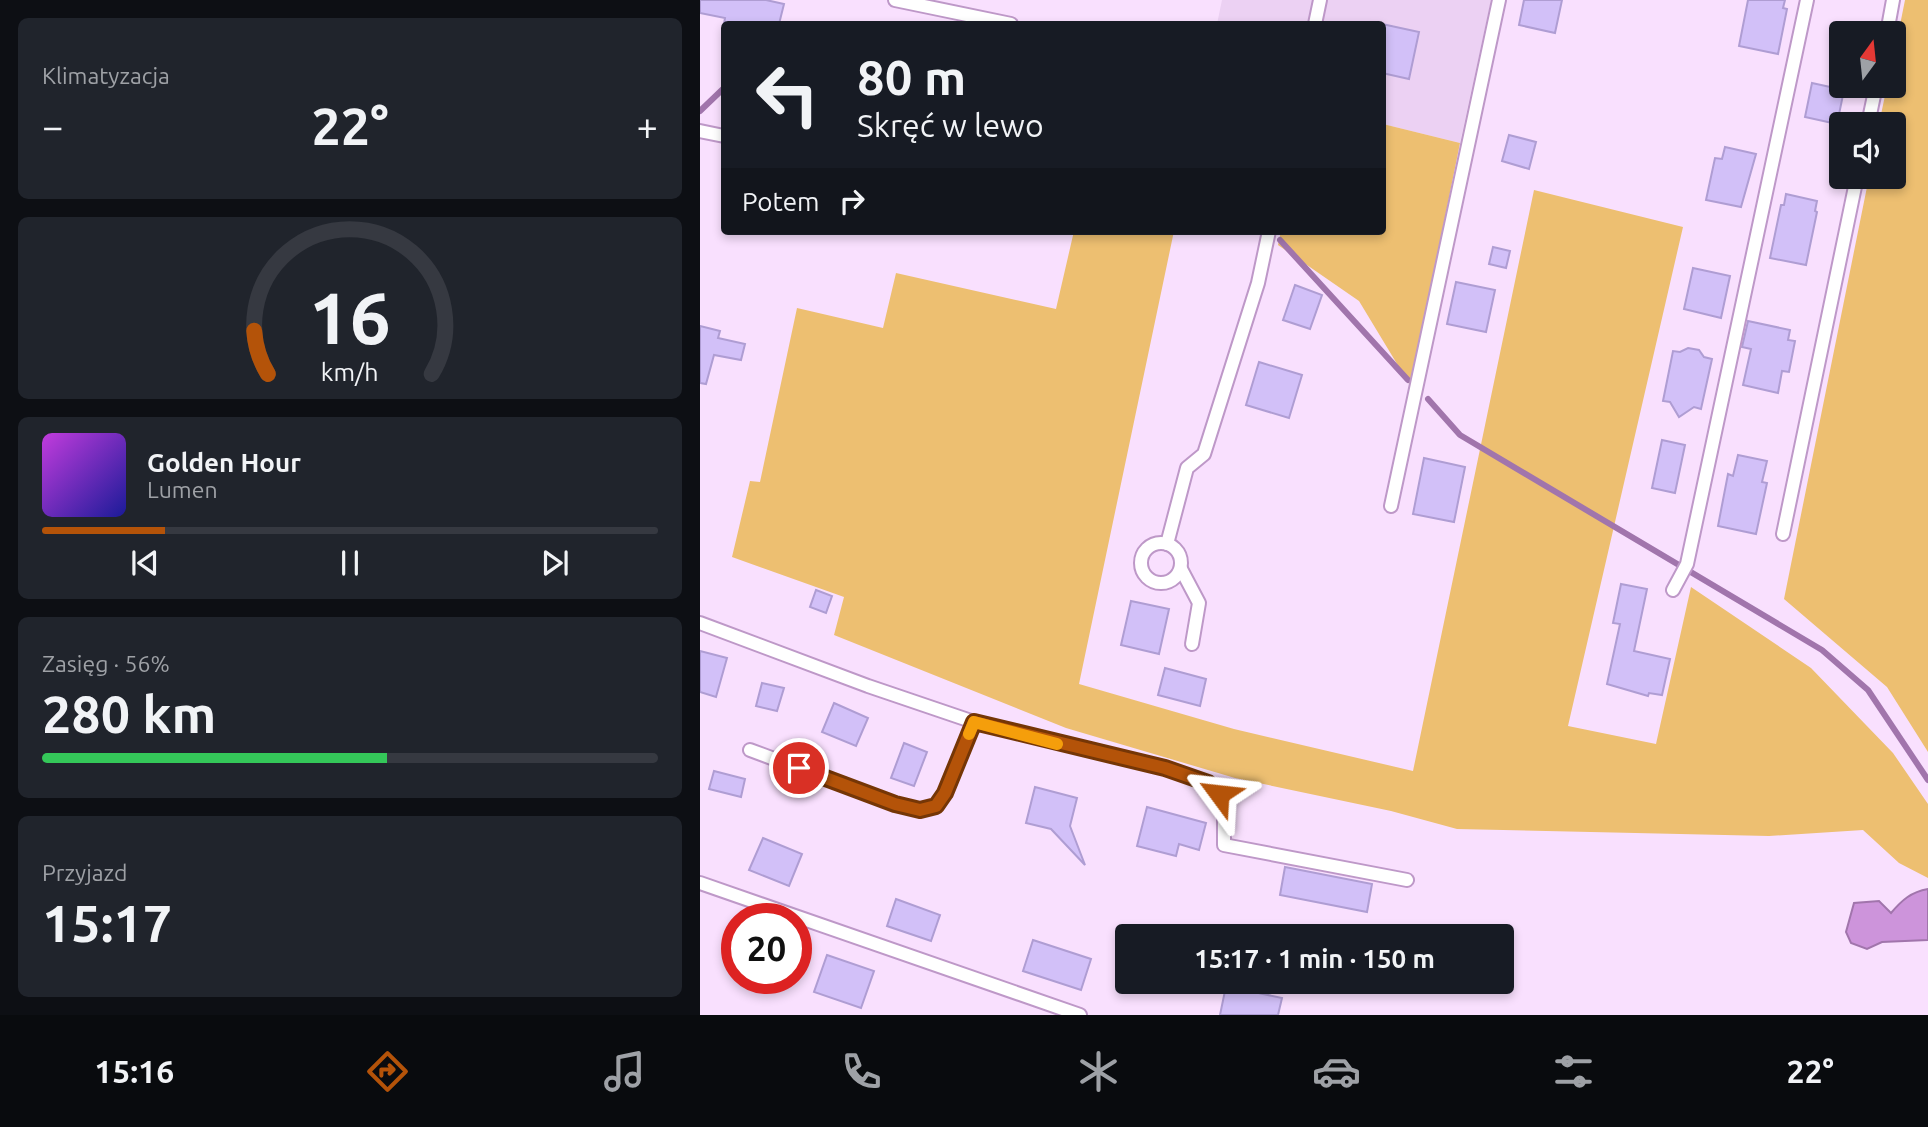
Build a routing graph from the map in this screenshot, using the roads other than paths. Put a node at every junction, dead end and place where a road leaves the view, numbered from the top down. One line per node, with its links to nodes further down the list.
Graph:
1 (895, 0): 6 (lane)
2 (1320, 0): 7 (lane)
3 (1499, 0): 13 (lane)
4 (1807, 0): 17 (lane)
5 (1894, 0): 8 (lane)
6 (996, 21)
7 (1316, 21)
8 (1890, 21)
9 (700, 131): 10 (lane)
10 (721, 135)
11 (1855, 189): 14 (lane)
12 (1268, 235): 15 (lane)
13 (1391, 506)
14 (1783, 534)
15 (1167, 544): 16 (lane); 16 (lane)
16 (1181, 569): 19 (lane)
17 (1673, 590)
18 (700, 623): 20 (lane)
19 (1192, 644)
20 (974, 722): 21 (lane); 22 (lane)
21 (750, 750)
22 (1408, 880)
23 (700, 883): 24 (lane)
24 (1080, 1015)

